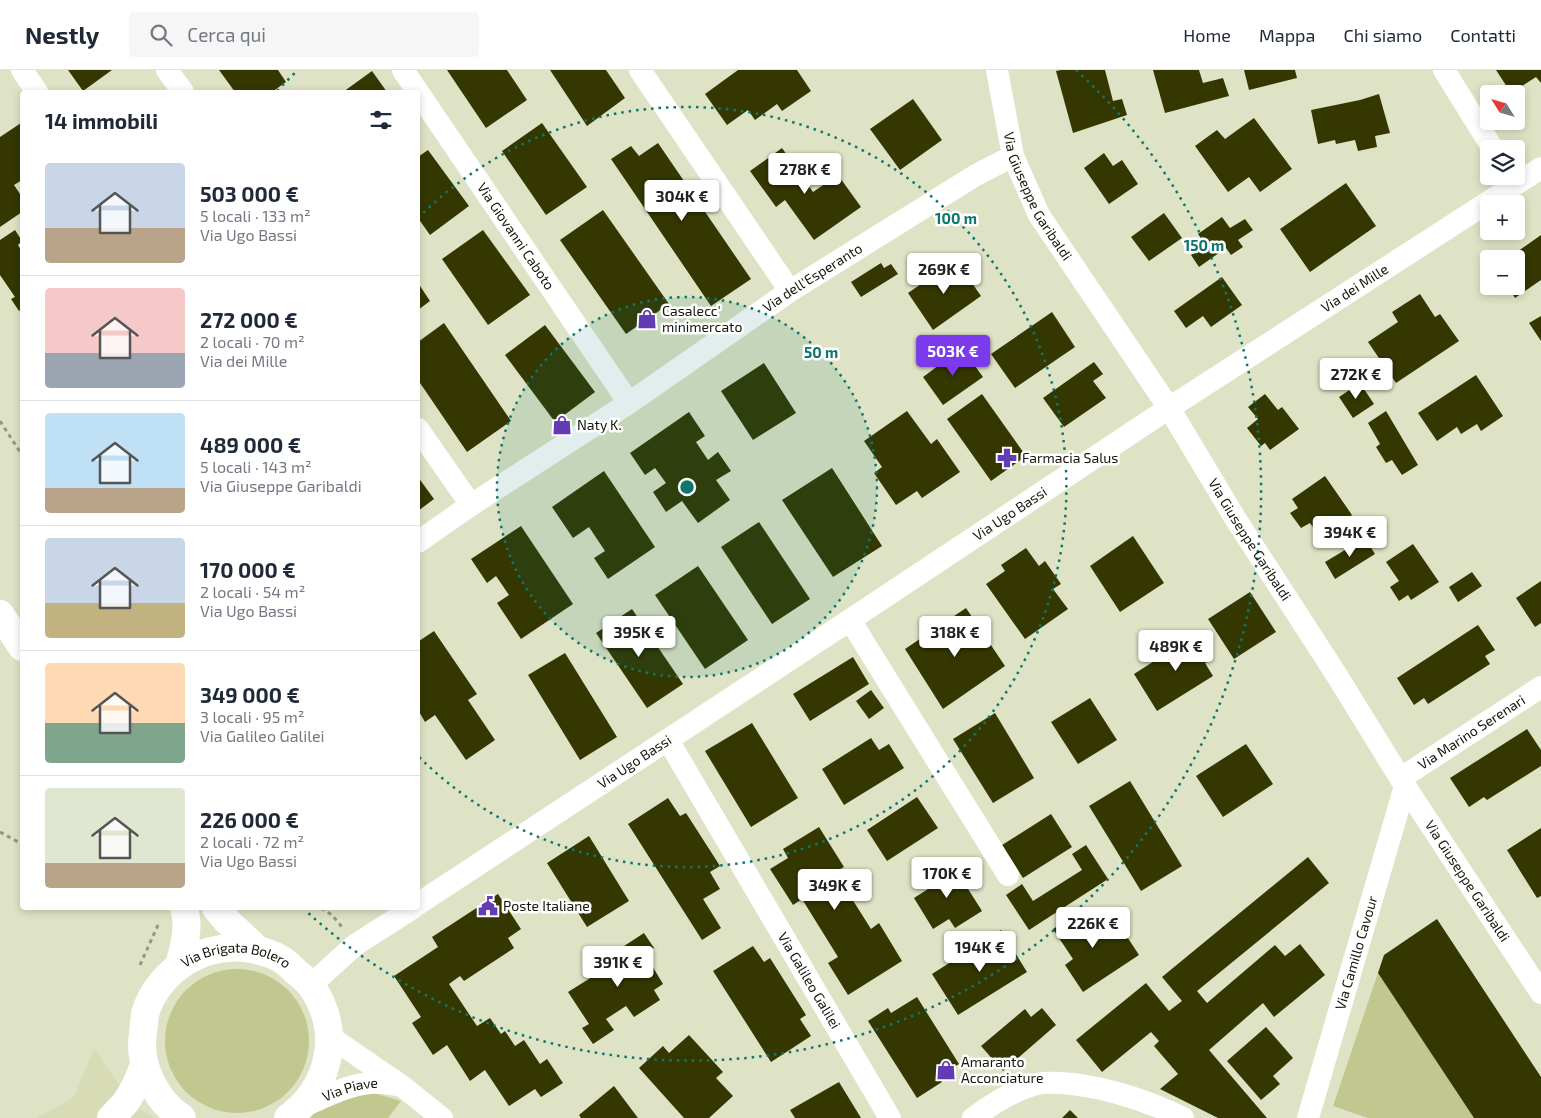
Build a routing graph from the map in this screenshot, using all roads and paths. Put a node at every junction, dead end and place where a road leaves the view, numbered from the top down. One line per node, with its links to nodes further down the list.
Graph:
1 (22, 70): 7 (street)
2 (167, 70): 8 (street)
3 (403, 70): 9 (street, Via Giovanni Caboto)
4 (640, 70): 16 (street)
5 (997, 70): 12 (street, Via Giuseppe Garibaldi)
6 (1444, 70): 11 (street)
7 (36, 90)
8 (182, 90)
9 (417, 90)
10 (420, 95): 17 (street, Via Giovanni Caboto)
11 (1487, 140)
12 (1013, 156): 16 (street, Via dell'Esperanto); 18 (street, Via Giuseppe Garibaldi)
13 (1541, 168): 14 (street, Via dei Mille)
14 (1525, 175)
15 (1505, 185): 18 (street, Via dei Mille)
16 (790, 291): 17 (street, Via dell'Esperanto)
17 (629, 402): 22 (street, Via dell'Esperanto)
18 (1169, 408): 25 (street, Via Ugo Bassi); 29 (street, Via Giuseppe Garibaldi)
19 (0, 421): 21 (path)
20 (420, 432): 22 (street)
21 (20, 452)
22 (471, 505): 23 (street, Via dell'Esperanto)
23 (420, 541)
24 (0, 614): 26 (street)
25 (850, 620): 28 (street, Via Ugo Bassi); 32 (street)
26 (20, 644)
27 (1541, 686): 29 (street, Via Marino Serenari)
28 (668, 740): 33 (street, Via Ugo Bassi); 48 (street, Via Galileo Galilei)
29 (1403, 782): 40 (street, Via Giuseppe Garibaldi); 51 (street, Via Camillo Cavour)
30 (0, 832): 31 (path)
31 (20, 843)
32 (1008, 876)
33 (420, 903)
34 (185, 910): 38 (street)
35 (218, 910): 37 (street)
36 (409, 910): 39 (street)
37 (257, 949): 38 (street, Via Brigata Bolero); 39 (street, Via Brigata Bolero)
38 (179, 966): 42 (street, Via Brigata Bolero)
39 (311, 985): 41 (street, Via Brigata Bolero)
40 (1541, 993)
41 (329, 1036): 43 (street, Via Piave); 44 (street, Via Brigata Bolero)
42 (144, 1065): 45 (street); 46 (street, Via Brigata Bolero)
43 (402, 1086): 44 (street, Via Piave); 47 (street, Via Piave)
44 (294, 1113)
45 (111, 1118)
46 (182, 1118)
47 (442, 1118)
48 (890, 1118)
49 (974, 1118): 50 (street)
50 (1183, 1118)
51 (1308, 1118)

